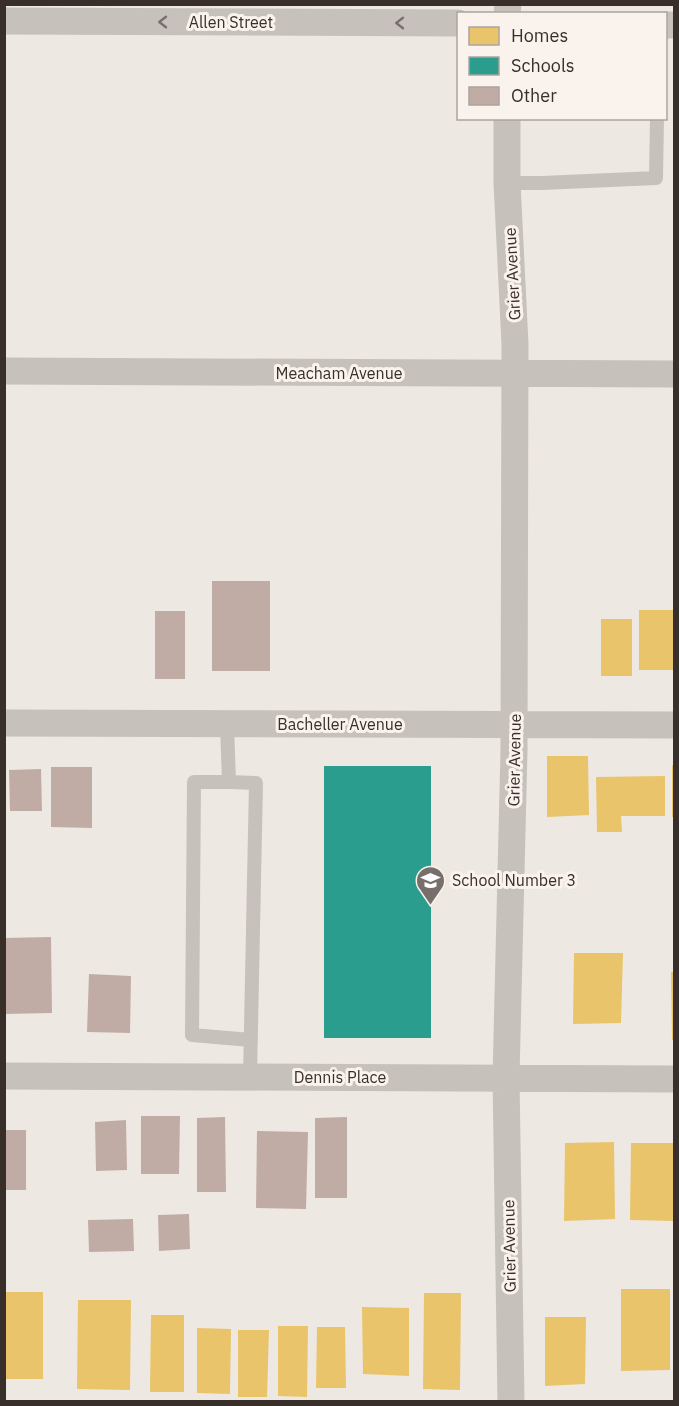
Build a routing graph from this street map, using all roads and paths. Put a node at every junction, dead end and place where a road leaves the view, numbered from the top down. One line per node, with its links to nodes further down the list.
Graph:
1 (4, 21): 2 (street, Allen Street, one-way to 1)
2 (457, 23)
3 (507, 120): 5 (street, Grier Avenue)
4 (657, 120): 5 (lane)
5 (507, 183): 7 (street, Grier Avenue)
6 (4, 371): 7 (street, Meacham Avenue)
7 (515, 374): 8 (street, Meacham Avenue); 11 (street, Grier Avenue)
8 (675, 374)
9 (4, 723): 10 (street, Bacheller Avenue)
10 (227, 724): 11 (street, Bacheller Avenue); 13 (lane)
11 (514, 724): 12 (street, Bacheller Avenue); 17 (street, Grier Avenue)
12 (675, 725)
13 (229, 782): 14 (lane); 14 (lane)
14 (251, 1040): 16 (lane)
15 (4, 1076): 16 (street, Dennis Place)
16 (250, 1076): 17 (street, Dennis Place)
17 (506, 1077): 18 (street, Dennis Place); 19 (street, Grier Avenue)
18 (675, 1079)
19 (511, 1401)

